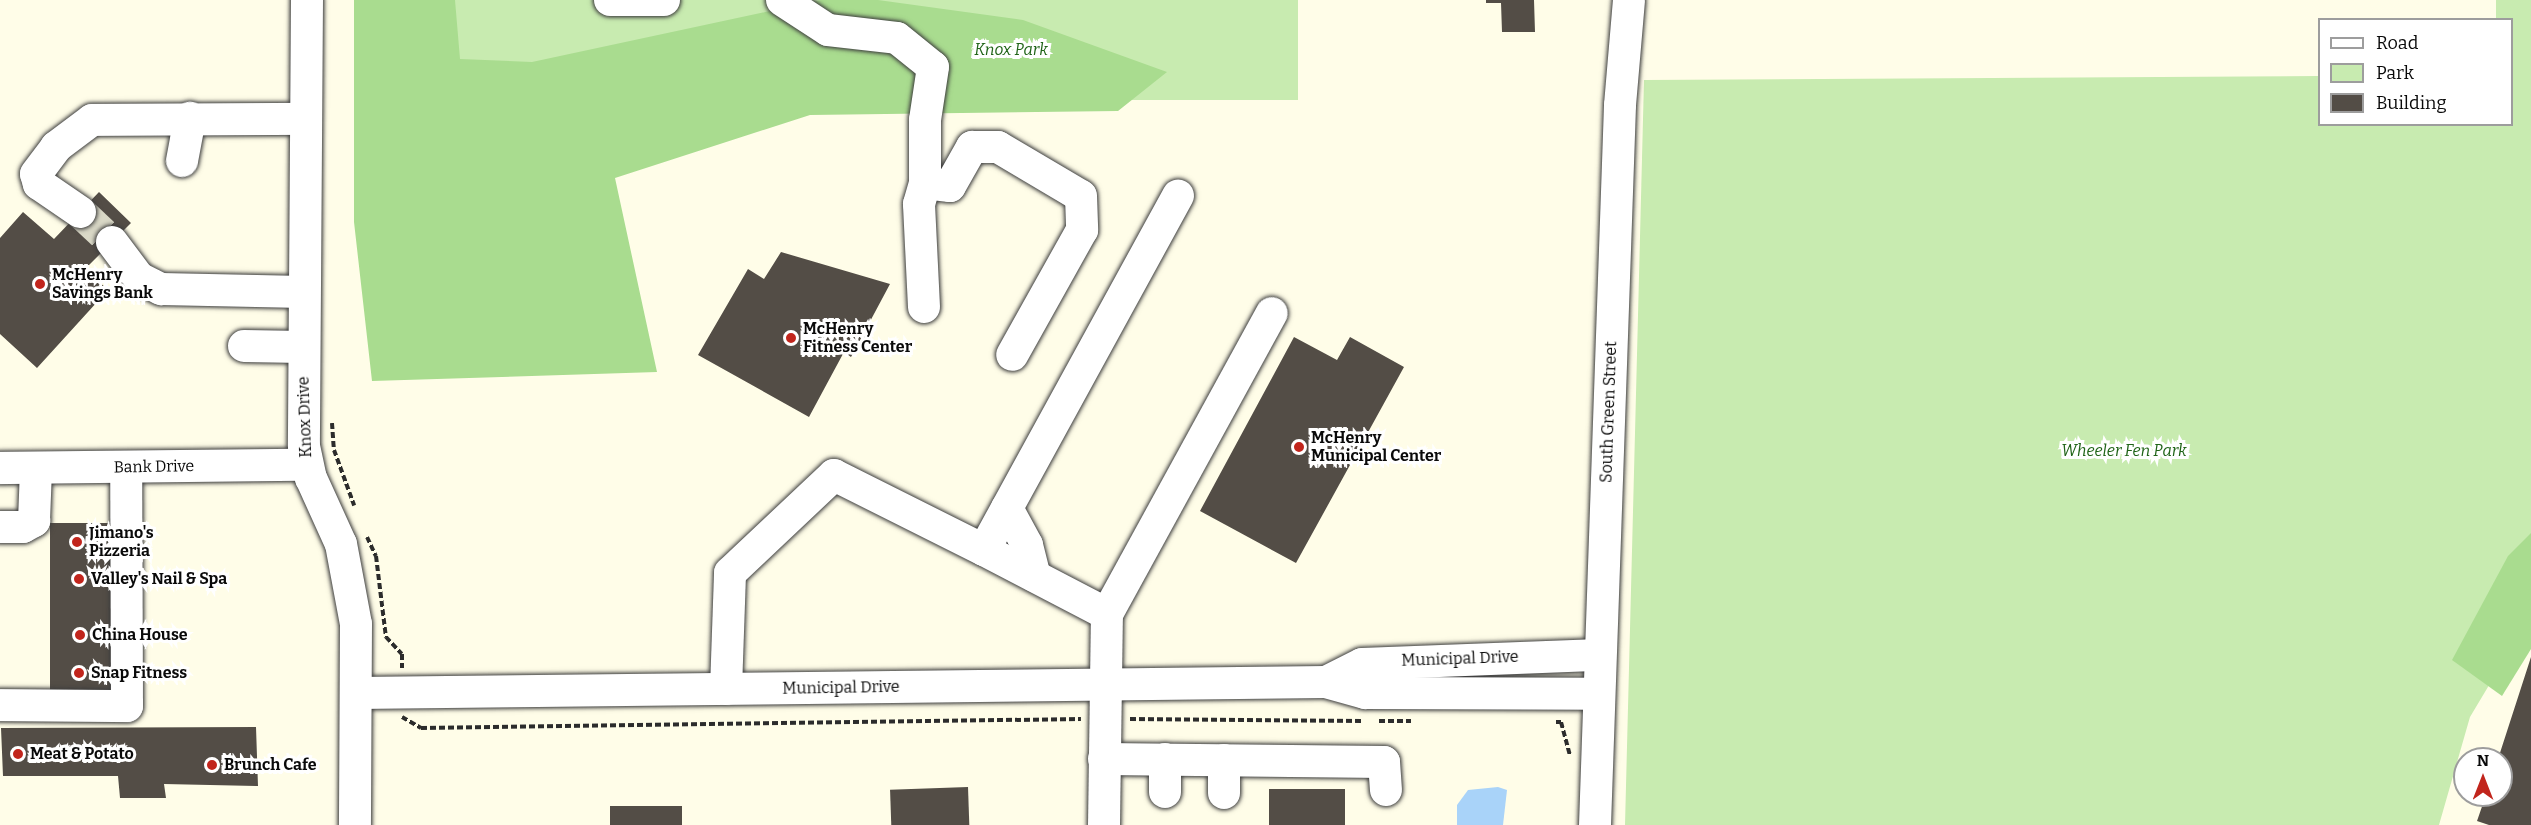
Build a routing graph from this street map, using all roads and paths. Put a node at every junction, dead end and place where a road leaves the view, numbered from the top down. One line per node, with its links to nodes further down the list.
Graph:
1 (307, 0): 7 (street, Knox Drive)
2 (610, 0): 3 (street)
3 (664, 0)
4 (782, 0): 9 (street)
5 (1629, 0): 28 (street, South Green Street)
6 (190, 118): 7 (street); 8 (street); 11 (street)
7 (306, 119): 13 (street, Knox Drive)
8 (183, 161)
9 (925, 183): 14 (street); 18 (street)
10 (1178, 196): 23 (street)
11 (80, 212)
12 (112, 242): 13 (street)
13 (304, 292): 17 (street, Knox Drive)
14 (924, 307)
15 (1272, 313): 27 (street)
16 (244, 346): 17 (street)
17 (303, 347): 19 (street, Knox Drive)
18 (1012, 356)
19 (307, 465): 22 (street, Bank Drive); 32 (street, Knox Drive)
20 (0, 468): 21 (street, Bank Drive)
21 (36, 468): 22 (street, Bank Drive); 24 (street)
22 (126, 468): 34 (street)
23 (1007, 508): 25 (street); 26 (street)
24 (0, 527)
25 (984, 550): 26 (street); 31 (street)
26 (1035, 576): 27 (street)
27 (1107, 614): 30 (street)
28 (1600, 655): 29 (street, Municipal Drive); 33 (street, South Green Street)
29 (1326, 682): 30 (street, Municipal Drive); 33 (street, Municipal Drive)
30 (1104, 685): 31 (street, Municipal Drive); 35 (street)
31 (726, 689): 32 (street, Municipal Drive)
32 (357, 693): 41 (street, Knox Drive)
33 (1598, 694): 43 (street, South Green Street)
34 (0, 705)
35 (1104, 759): 36 (street); 42 (street)
36 (1165, 759): 37 (street); 39 (street)
37 (1224, 760): 38 (street); 40 (street)
38 (1386, 790)
39 (1165, 792)
40 (1224, 793)
41 (355, 825)
42 (1104, 825)
43 (1595, 825)

